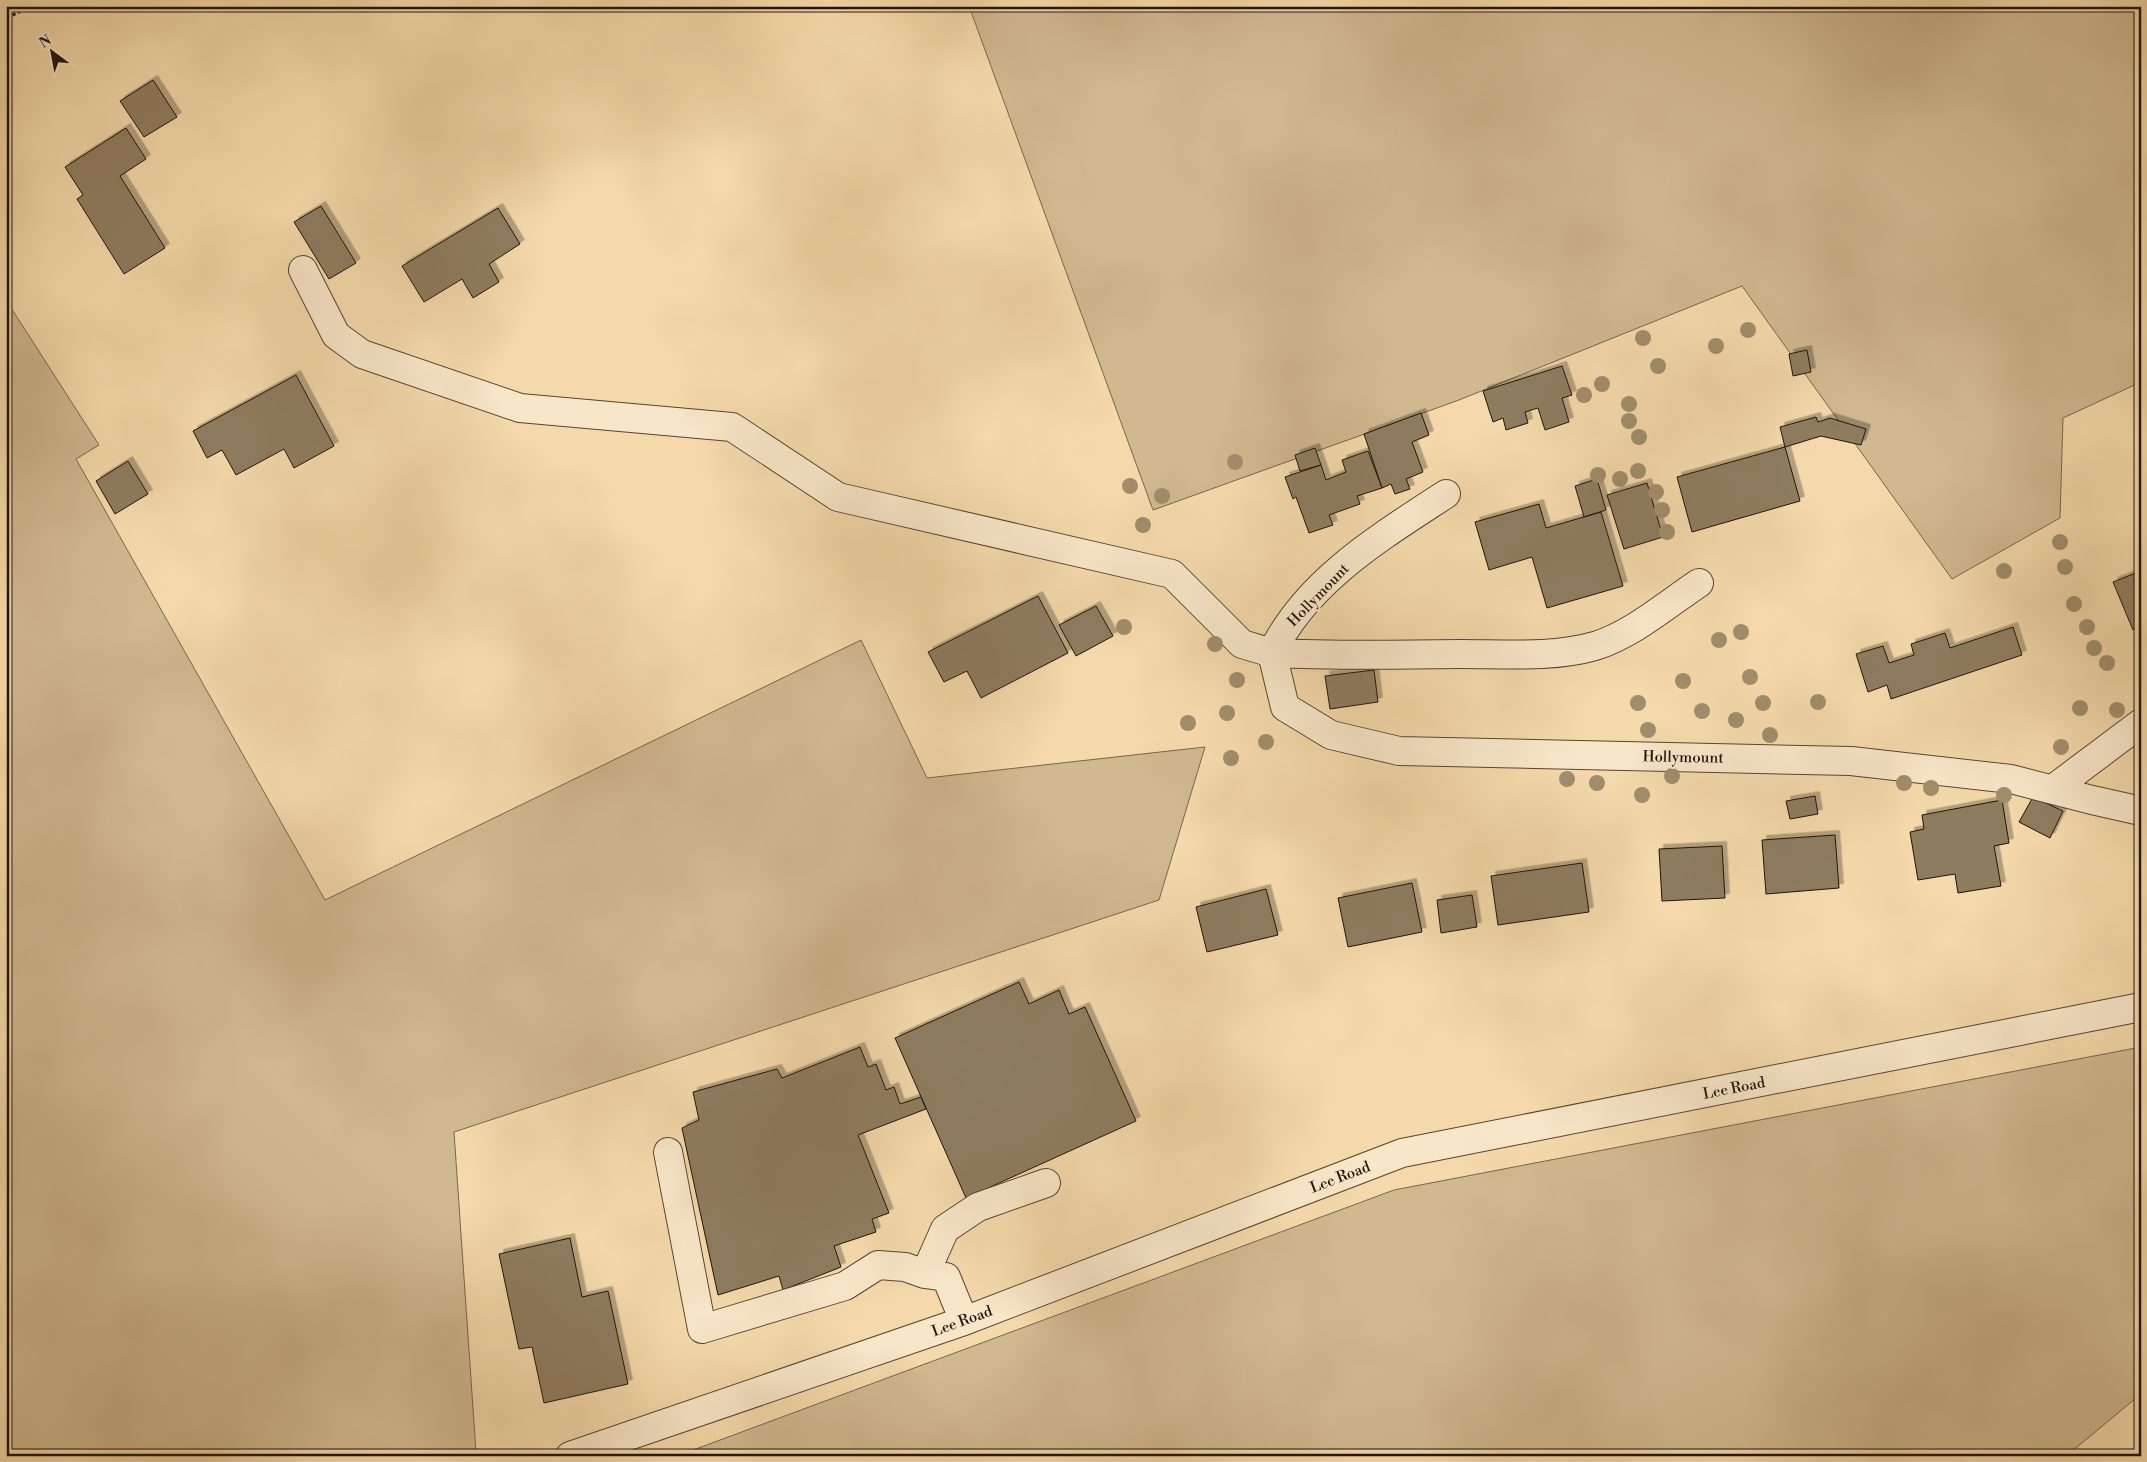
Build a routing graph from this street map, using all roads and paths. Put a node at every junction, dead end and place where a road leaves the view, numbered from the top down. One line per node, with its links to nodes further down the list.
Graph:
1 (32, 6): 2 (path)
2 (6, 18)
3 (303, 270): 6 (street)
4 (1446, 494): 6 (street, Hollymount)
5 (1699, 583): 6 (street)
6 (1272, 653): 8 (street, Hollymount)
7 (2141, 723): 8 (street)
8 (2053, 789): 9 (street, Hollymount)
9 (2141, 811)
10 (2141, 1007): 14 (street, Lee Road)
11 (668, 1152): 13 (street)
12 (1046, 1183): 13 (street)
13 (926, 1274): 14 (street)
14 (964, 1321): 15 (street, Lee Road)
15 (570, 1456)

